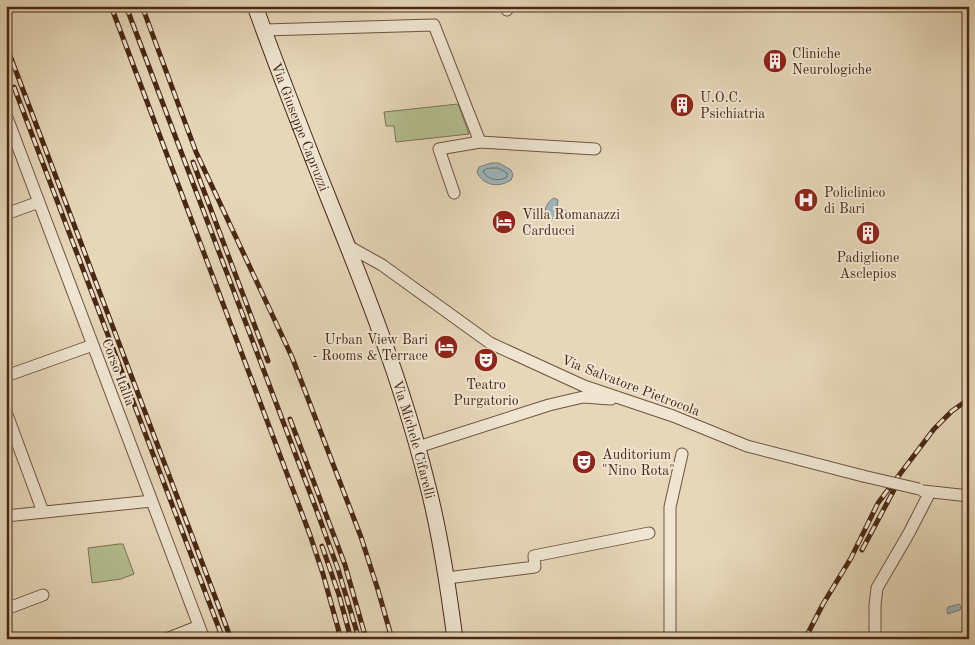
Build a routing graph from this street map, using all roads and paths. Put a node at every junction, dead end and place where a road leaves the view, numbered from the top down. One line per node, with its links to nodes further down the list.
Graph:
1 (254, 6): 2 (main road, Via Giuseppe Capruzzi)
2 (264, 30): 4 (street); 9 (main road, Via Giuseppe Capruzzi)
3 (6, 116): 7 (street, Corso Italia)
4 (480, 142): 5 (street); 6 (street)
5 (595, 149)
6 (454, 193)
7 (39, 202): 8 (street); 10 (street, Corso Italia)
8 (6, 214)
9 (348, 246): 12 (street, Via Salvatore Pietrocola); 14 (main road, Via Michele Cifarelli)
10 (93, 345): 11 (street); 18 (street, Corso Italia)
11 (6, 376)
12 (627, 400): 14 (street); 16 (street, Via Salvatore Pietrocola, bridge)
13 (6, 412): 19 (street)
14 (418, 448): 22 (main road, Via Michele Cifarelli)
15 (682, 454): 29 (street)
16 (925, 491): 17 (street, Via Salvatore Pietrocola); 30 (street)
17 (969, 496)
18 (152, 501): 19 (street); 25 (street, Corso Italia)
19 (43, 512): 20 (street)
20 (6, 516)
21 (648, 533): 22 (street)
22 (447, 578): 28 (main road, Via Michele Cifarelli)
23 (43, 595): 24 (street)
24 (6, 609)
25 (199, 626): 26 (street); 27 (street, Corso Italia)
26 (166, 639)
27 (204, 639)
28 (455, 639)
29 (670, 639)
30 (875, 639)

